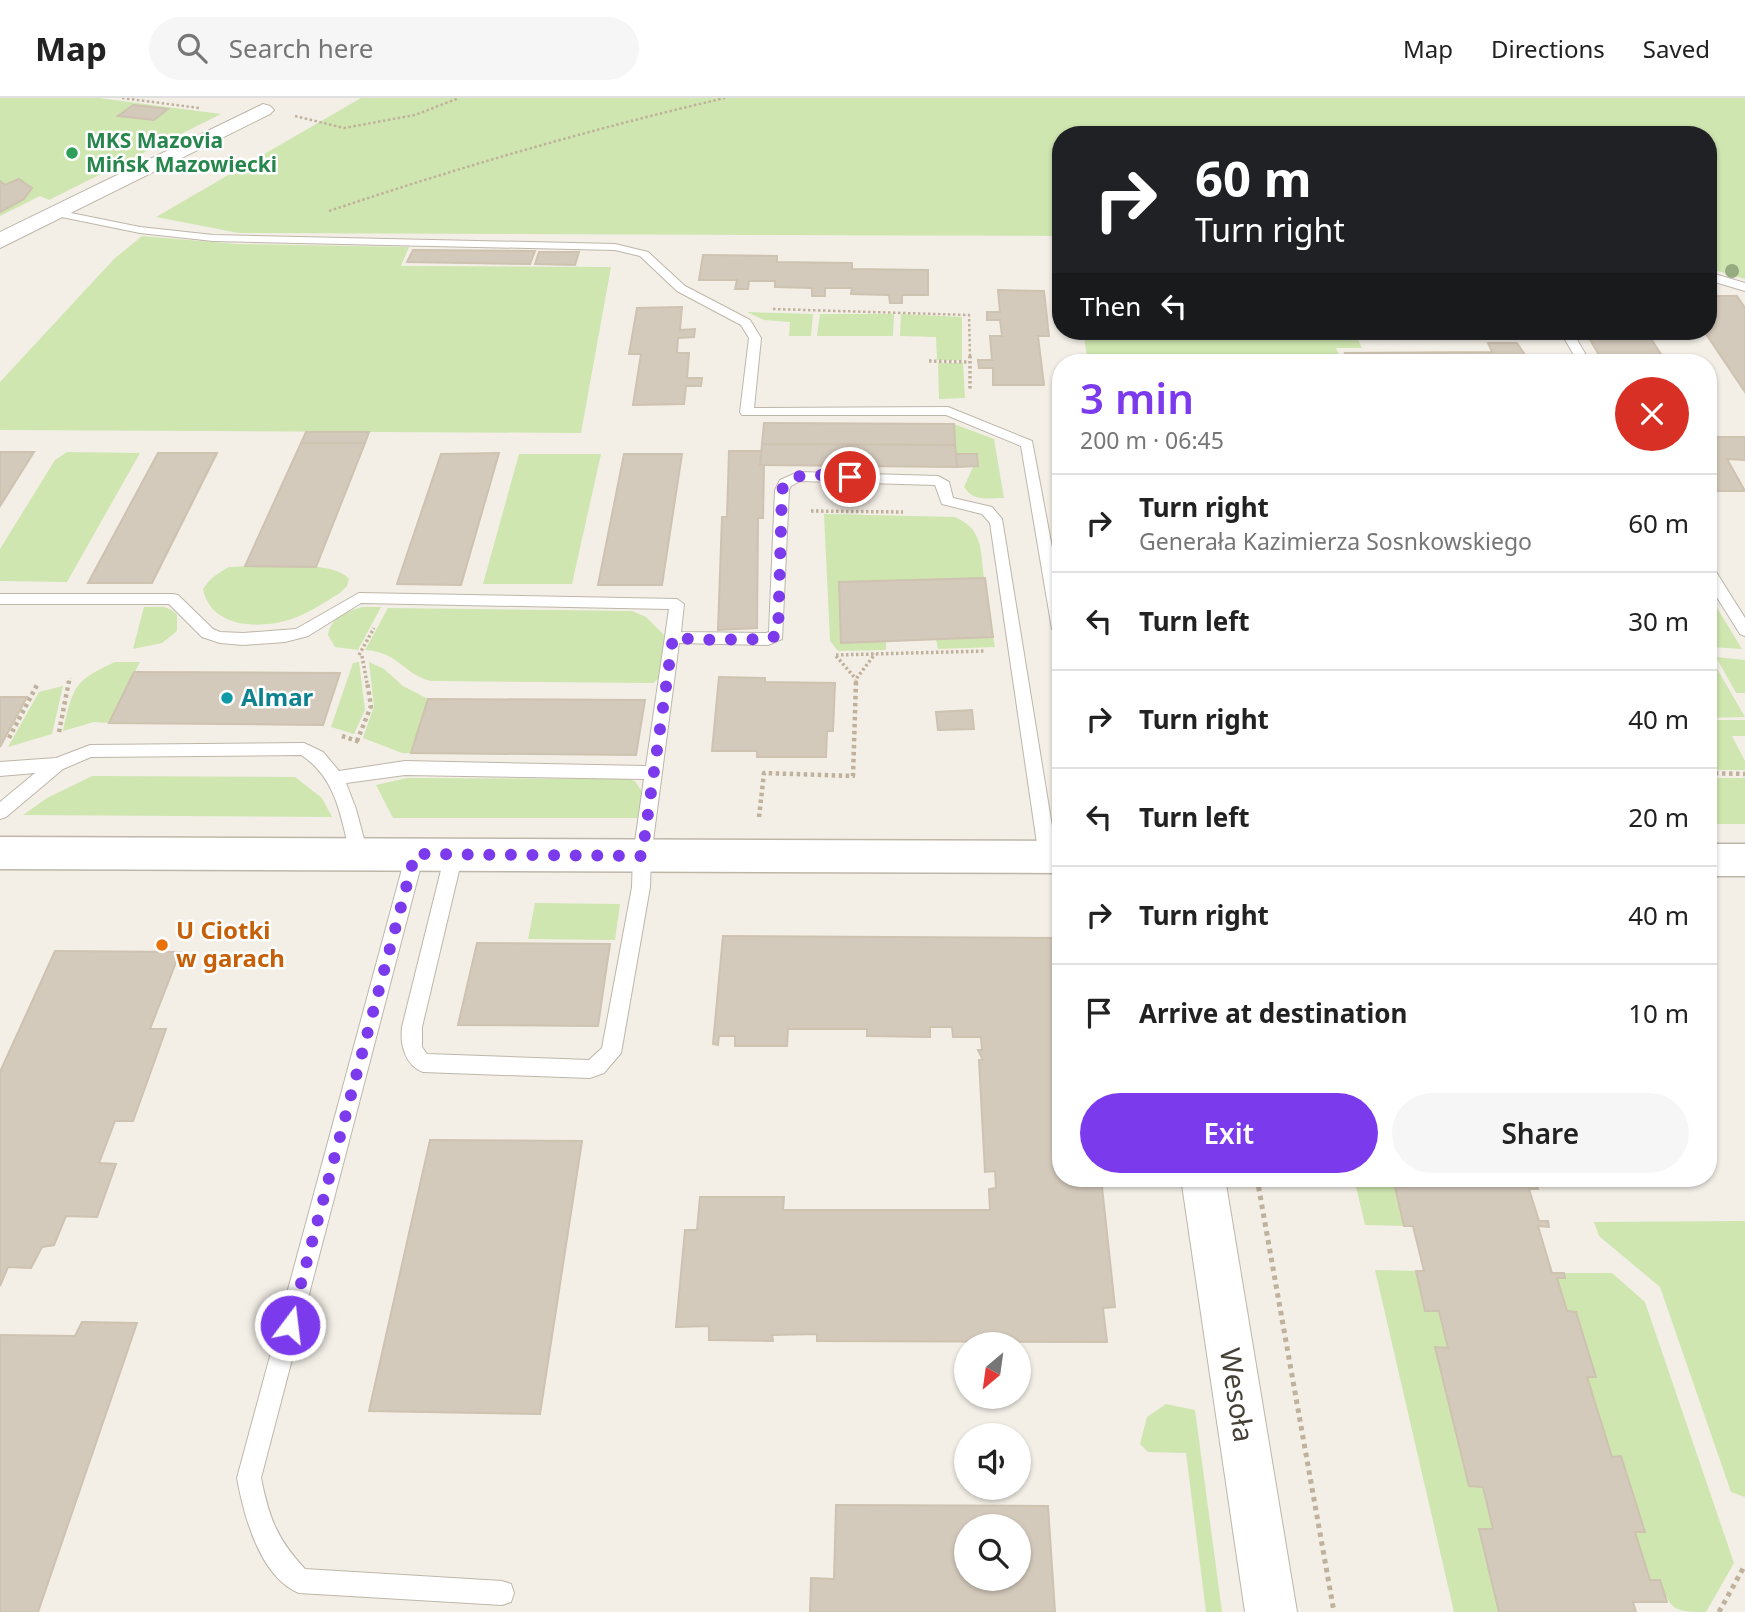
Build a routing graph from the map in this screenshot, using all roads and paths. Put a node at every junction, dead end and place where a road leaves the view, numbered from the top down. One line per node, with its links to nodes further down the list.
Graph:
1 (122, 98): 4 (path)
2 (459, 98): 5 (path)
3 (725, 98): 7 (path)
4 (255, 114): 6 (street)
5 (291, 115)
6 (56, 213): 8 (street); 17 (lane)
7 (320, 214)
8 (0, 241)
9 (1717, 279): 10 (lane)
10 (1745, 287)
11 (768, 309): 13 (path)
12 (929, 361): 13 (path)
13 (969, 362): 14 (path)
14 (970, 386)
15 (782, 511): 16 (path); 21 (lane); 39 (lane)
16 (905, 512)
17 (1052, 584)
18 (1717, 585): 20 (lane)
19 (0, 599): 21 (lane)
20 (1745, 630)
21 (673, 637): 33 (lane)
22 (985, 651): 23 (path)
23 (875, 654): 26 (path); 26 (path)
24 (362, 656): 29 (path)
25 (70, 678): 28 (path)
26 (856, 679): 38 (path)
27 (37, 685): 30 (path)
28 (57, 739)
29 (357, 741)
30 (6, 743)
31 (57, 764): 32 (lane); 36 (lane); 37 (lane)
32 (0, 769)
33 (654, 773): 36 (lane); 44 (lane)
34 (1717, 773): 35 (path)
35 (1745, 774)
36 (335, 778): 41 (lane)
37 (0, 812)
38 (757, 828)
39 (1052, 845)
40 (0, 853): 41 (street)
41 (359, 854): 42 (street)
42 (415, 854): 43 (street); 51 (lane)
43 (454, 854): 44 (street); 44 (lane)
44 (642, 856): 45 (street)
45 (1052, 857)
46 (1717, 860): 47 (street)
47 (1745, 860)
48 (1204, 1187): 52 (street, Wesoła)
49 (1259, 1187): 53 (path)
50 (1745, 1565): 54 (path)
51 (502, 1593)
52 (1271, 1612)
53 (1334, 1612)
54 (1718, 1612)

